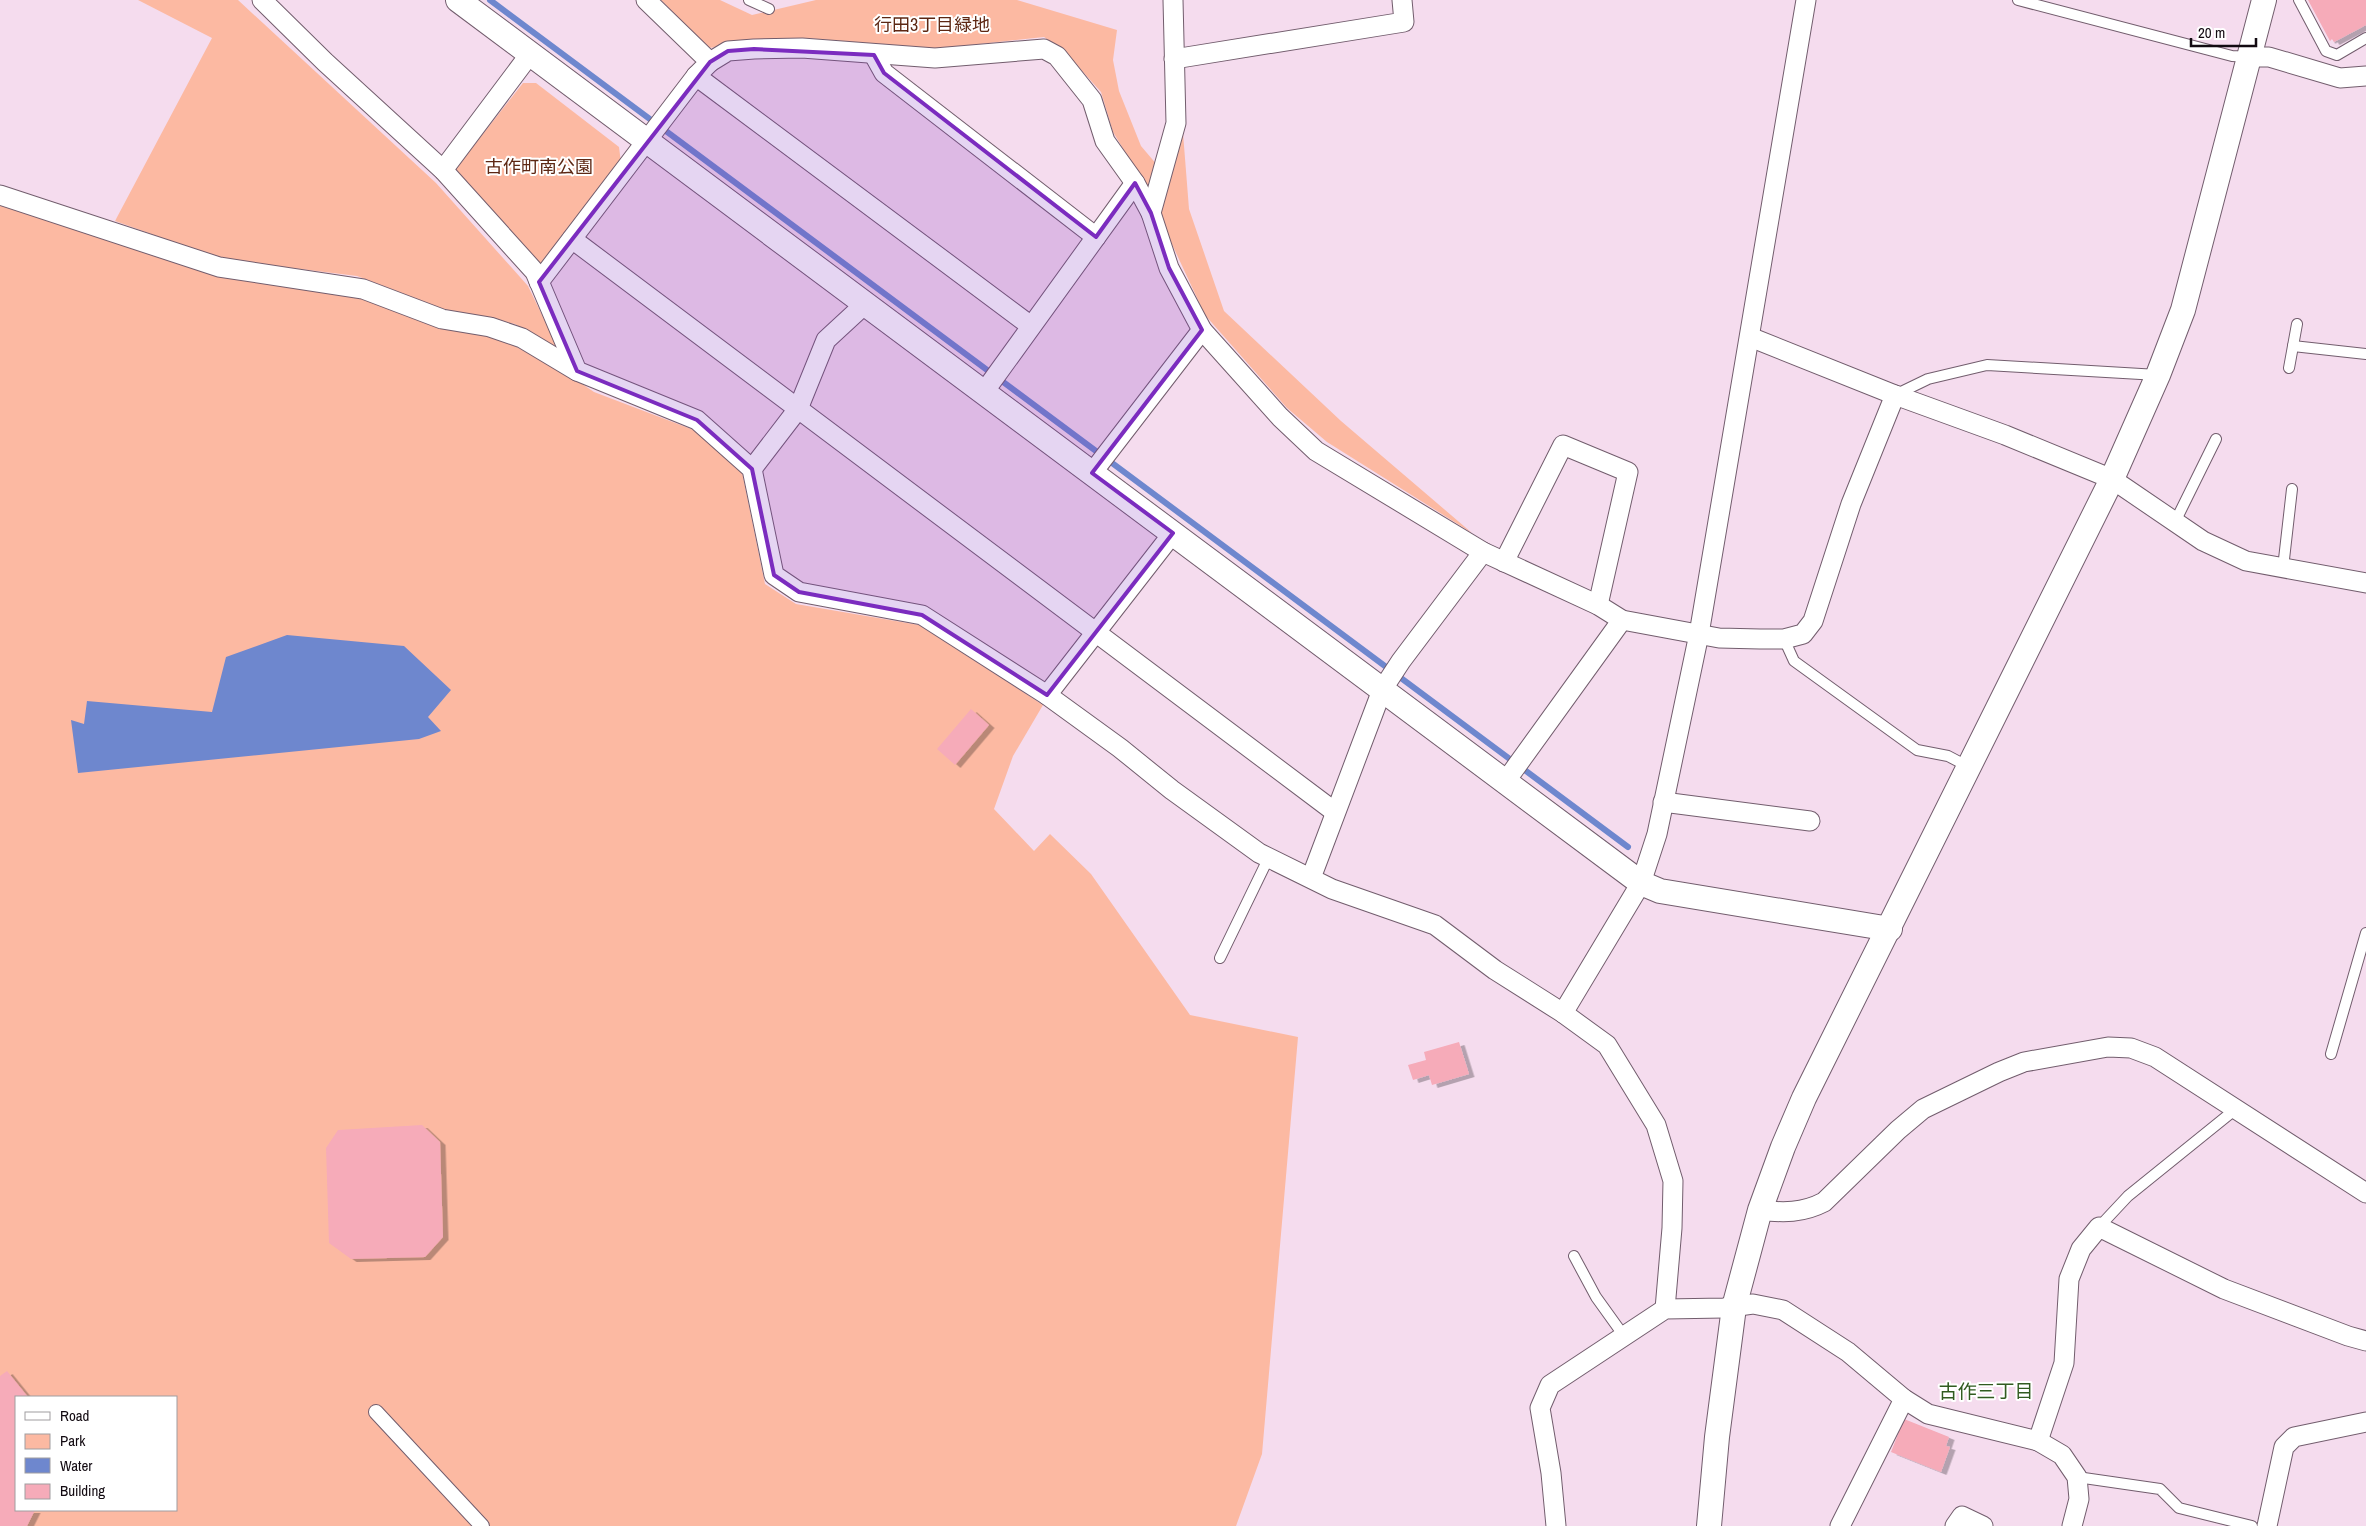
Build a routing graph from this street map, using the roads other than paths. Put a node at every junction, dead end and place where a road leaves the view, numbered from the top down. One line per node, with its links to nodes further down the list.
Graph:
1 (262, 0): 21 (street)
2 (458, 0): 13 (street)
3 (646, 0): 17 (street)
4 (749, 0): 11 (lane)
5 (1173, 0): 16 (street)
6 (1402, 0): 16 (street)
7 (1806, 0): 32 (street)
8 (2018, 0): 15 (lane)
9 (2264, 0): 15 (street)
10 (2299, 0): 12 (lane)
11 (770, 9)
12 (2366, 38)
13 (530, 54): 20 (street); 21 (street)
14 (874, 55): 17 (street); 22 (street); 25 (street)
15 (2251, 56): 19 (street); 37 (street)
16 (1174, 59): 24 (street)
17 (710, 62): 18 (street)
18 (696, 76): 20 (street); 30 (street)
19 (2366, 76)
20 (647, 141): 26 (street); 28 (street)
21 (443, 170): 27 (street)
22 (1135, 183): 24 (street); 25 (street)
23 (0, 195): 36 (street)
24 (1151, 213): 31 (street)
25 (1096, 236): 30 (street)
26 (572, 239): 27 (street); 40 (street)
27 (539, 282): 36 (street)
28 (865, 304): 38 (street); 40 (street)
29 (2297, 324): 33 (lane)
30 (1031, 326): 38 (street)
31 (1202, 330): 43 (street); 48 (street)
32 (1750, 337): 39 (street); 55 (street)
33 (2293, 346): 34 (lane); 35 (lane)
34 (2366, 354)
35 (2290, 368)
36 (577, 372): 42 (street)
37 (2158, 375): 39 (lane); 44 (street)
38 (984, 392): 43 (street)
39 (1895, 395): 44 (street); 56 (street)
40 (798, 409): 42 (street); 54 (street)
41 (2216, 439): 46 (lane)
42 (752, 469): 58 (street)
43 (1092, 473): 47 (street)
44 (2112, 479): 46 (street); 59 (street)
45 (2292, 489): 50 (lane)
46 (2175, 522): 50 (street)
47 (1173, 534): 54 (street); 57 (street)
48 (1483, 552): 49 (street); 57 (street)
49 (1504, 562): 52 (street); 52 (street)
50 (2283, 568): 51 (street)
51 (2366, 583)
52 (1598, 605): 53 (street)
53 (1622, 620): 55 (street); 60 (street)
54 (1096, 632): 58 (street); 62 (street)
55 (1699, 634): 56 (street); 61 (street)
56 (1784, 639): 59 (lane)
57 (1382, 690): 60 (street); 62 (street)
58 (1047, 695): 64 (street)
59 (1970, 767): 67 (street)
60 (1506, 782): 66 (street)
61 (1663, 802): 63 (street); 66 (street)
62 (1335, 812): 65 (street)
63 (1810, 821)
64 (1269, 857): 65 (street); 69 (lane)
65 (1311, 878): 70 (street)
66 (1641, 883): 67 (street); 70 (street)
67 (1890, 929): 74 (street)
68 (2366, 934): 71 (lane)
69 (1220, 958)
70 (1563, 1012): 78 (street)
71 (2331, 1054)
72 (2237, 1108): 73 (street); 74 (street); 75 (lane)
73 (2366, 1193)
74 (1760, 1210): 77 (street)
75 (2099, 1227): 80 (street); 84 (street)
76 (1574, 1256): 79 (lane)
77 (1734, 1307): 78 (street); 81 (street); 88 (street)
78 (1665, 1309): 79 (street)
79 (1624, 1336): 87 (street)
80 (2366, 1341)
81 (1904, 1399): 84 (street); 89 (street)
82 (376, 1412): 86 (street)
83 (2366, 1422): 94 (street)
84 (2038, 1442): 85 (street)
85 (2077, 1477): 92 (street); 93 (lane)
86 (482, 1526)
87 (1556, 1526)
88 (1709, 1526)
89 (1840, 1526)
90 (1956, 1526): 91 (street)
91 (1983, 1526)
92 (2072, 1526)
93 (2252, 1526)
94 (2267, 1526)

